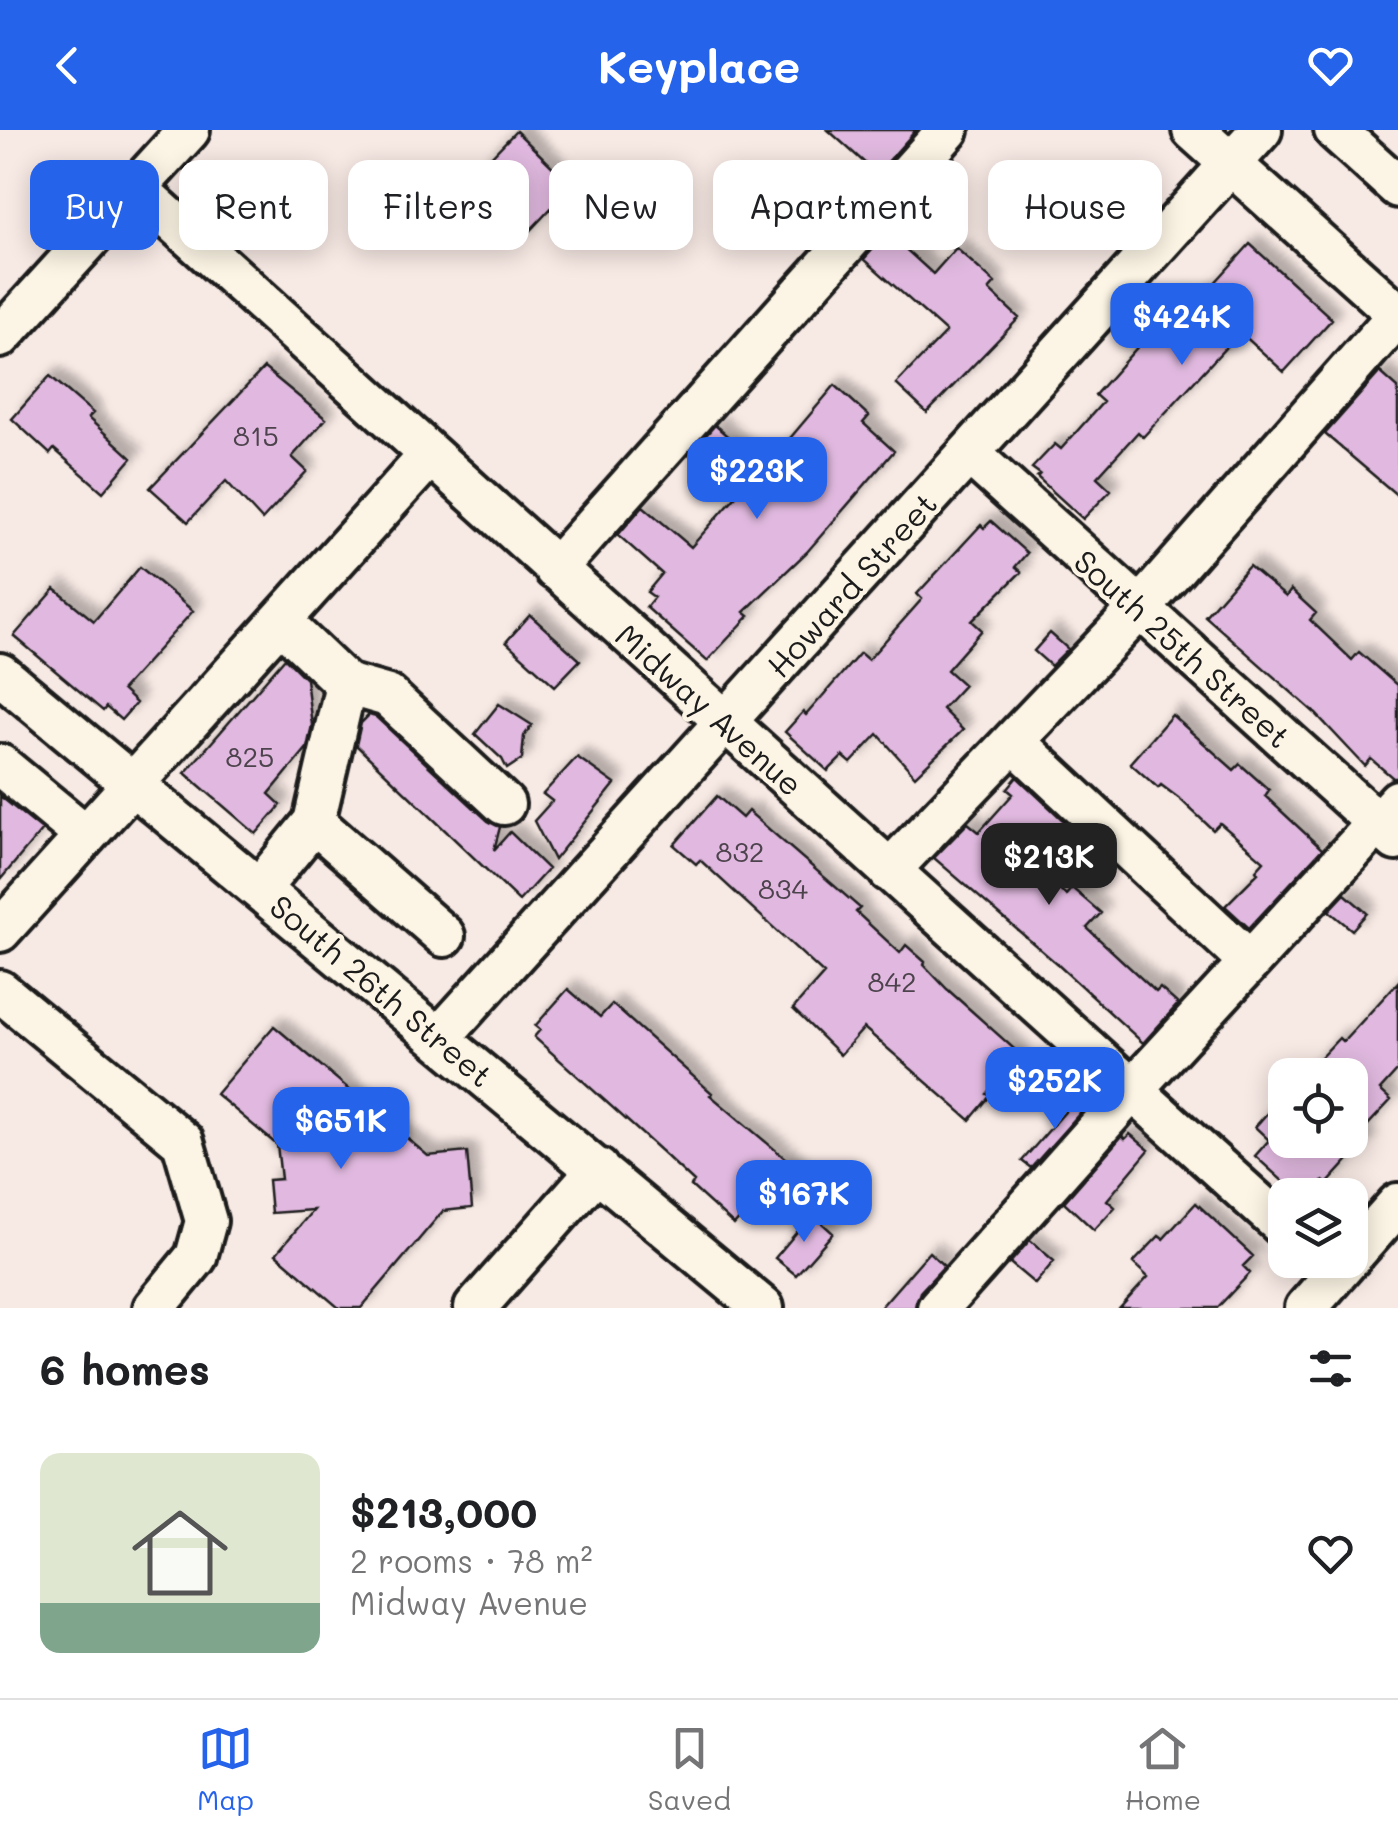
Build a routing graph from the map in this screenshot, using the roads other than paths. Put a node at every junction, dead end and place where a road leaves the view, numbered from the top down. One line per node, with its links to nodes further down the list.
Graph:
1 (189, 130): 6 (street)
2 (948, 130): 15 (street)
3 (1193, 130): 7 (street)
4 (1261, 130): 7 (street, Howard Street)
5 (1336, 130): 8 (street)
6 (159, 163)
7 (1230, 164): 11 (street); 13 (street, Howard Street)
8 (1398, 187)
9 (159, 209): 14 (street, Midway Avenue)
10 (79, 250): 12 (street)
11 (1398, 314): 16 (street)
12 (0, 337)
13 (969, 453): 16 (street, South 25th Street); 20 (street, Howard Street)
14 (430, 455): 15 (street, Midway Avenue); 17 (street)
15 (555, 569): 20 (street, Midway Avenue)
16 (1140, 608): 21 (street); 26 (street, South 25th Street)
17 (280, 621): 19 (street); 23 (street)
18 (0, 674): 23 (street, South 26th Street)
19 (346, 684): 24 (street); 25 (street)
20 (724, 723): 28 (street, Midway Avenue); 34 (street, Howard Street)
21 (1013, 741): 28 (street); 32 (street)
22 (0, 764): 27 (street)
23 (133, 784): 27 (street); 29 (street, South 26th Street)
24 (504, 804)
25 (314, 822): 29 (street); 31 (street)
26 (1391, 822): 32 (street)
27 (86, 836): 30 (street)
28 (889, 871): 35 (street, Midway Avenue)
29 (260, 888): 34 (street, South 26th Street)
30 (0, 931)
31 (444, 936)
32 (1250, 962): 35 (street)
33 (0, 991): 41 (street)
34 (440, 1037): 36 (street, South 26th Street)
35 (1132, 1090): 38 (street, Midway Avenue); 44 (street)
36 (598, 1169): 42 (street); 43 (street, South 26th Street)
37 (1398, 1204): 39 (street)
38 (1268, 1213)
39 (1368, 1234)
40 (1327, 1278): 45 (street)
41 (160, 1306)
42 (476, 1308)
43 (763, 1308)
44 (938, 1308)
45 (1306, 1308)

